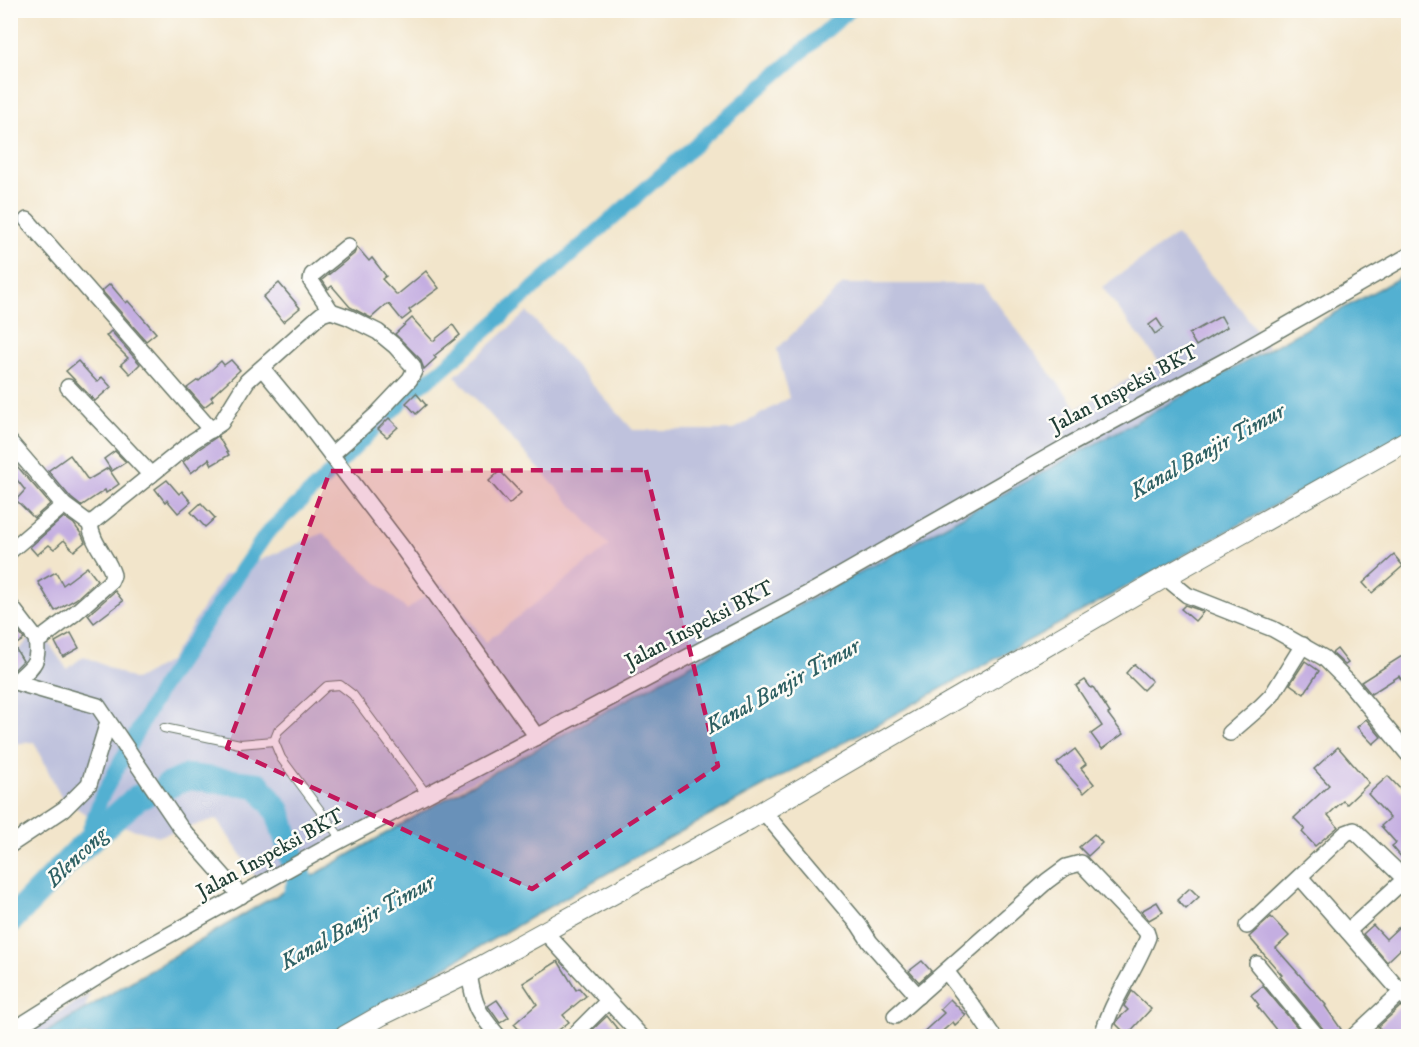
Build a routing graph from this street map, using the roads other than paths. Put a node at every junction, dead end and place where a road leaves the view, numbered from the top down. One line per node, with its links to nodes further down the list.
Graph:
1 (27, 220): 7 (street)
2 (348, 246): 4 (street)
3 (1408, 255): 23 (street, Jalan Inspeksi BKT)
4 (331, 311): 5 (street); 10 (street)
5 (262, 368): 7 (street); 10 (street)
6 (68, 387): 11 (street)
7 (211, 430): 11 (street)
8 (1408, 440): 15 (street)
9 (10, 442): 12 (street)
10 (333, 457): 23 (street)
11 (152, 475): 13 (street)
12 (64, 505): 13 (street); 14 (street)
13 (90, 524): 17 (street)
14 (10, 551)
15 (1165, 576): 18 (street); 27 (street)
16 (10, 605): 17 (street)
17 (36, 638): 19 (street)
18 (1303, 645): 22 (street); 25 (street)
19 (13, 681): 20 (street)
20 (108, 722): 29 (street); 32 (street)
21 (164, 728): 24 (lane)
22 (1230, 733)
23 (537, 737): 26 (street, Jalan Inspeksi BKT)
24 (274, 741): 26 (lane); 28 (lane)
25 (1408, 754)
26 (427, 795): 28 (street, Jalan Inspeksi BKT)
27 (763, 811): 35 (street); 40 (street)
28 (342, 840): 32 (street, Jalan Inspeksi BKT)
29 (10, 845)
30 (1300, 876): 31 (street); 33 (street); 34 (street)
31 (1407, 880): 34 (street)
32 (247, 893): 43 (street, Jalan Inspeksi BKT)
33 (1247, 926)
34 (1348, 931): 39 (street)
35 (545, 932): 38 (street); 41 (street)
36 (1257, 964): 50 (street)
37 (946, 971): 40 (street); 48 (street); 49 (street)
38 (470, 973): 44 (street); 45 (street)
39 (1406, 993): 51 (street)
40 (918, 996): 42 (street)
41 (608, 1000): 46 (street); 47 (street)
42 (895, 1016)
43 (10, 1032)
44 (345, 1036)
45 (498, 1036)
46 (573, 1036)
47 (641, 1036)
48 (993, 1036)
49 (1102, 1036)
50 (1317, 1036)
51 (1354, 1036)

